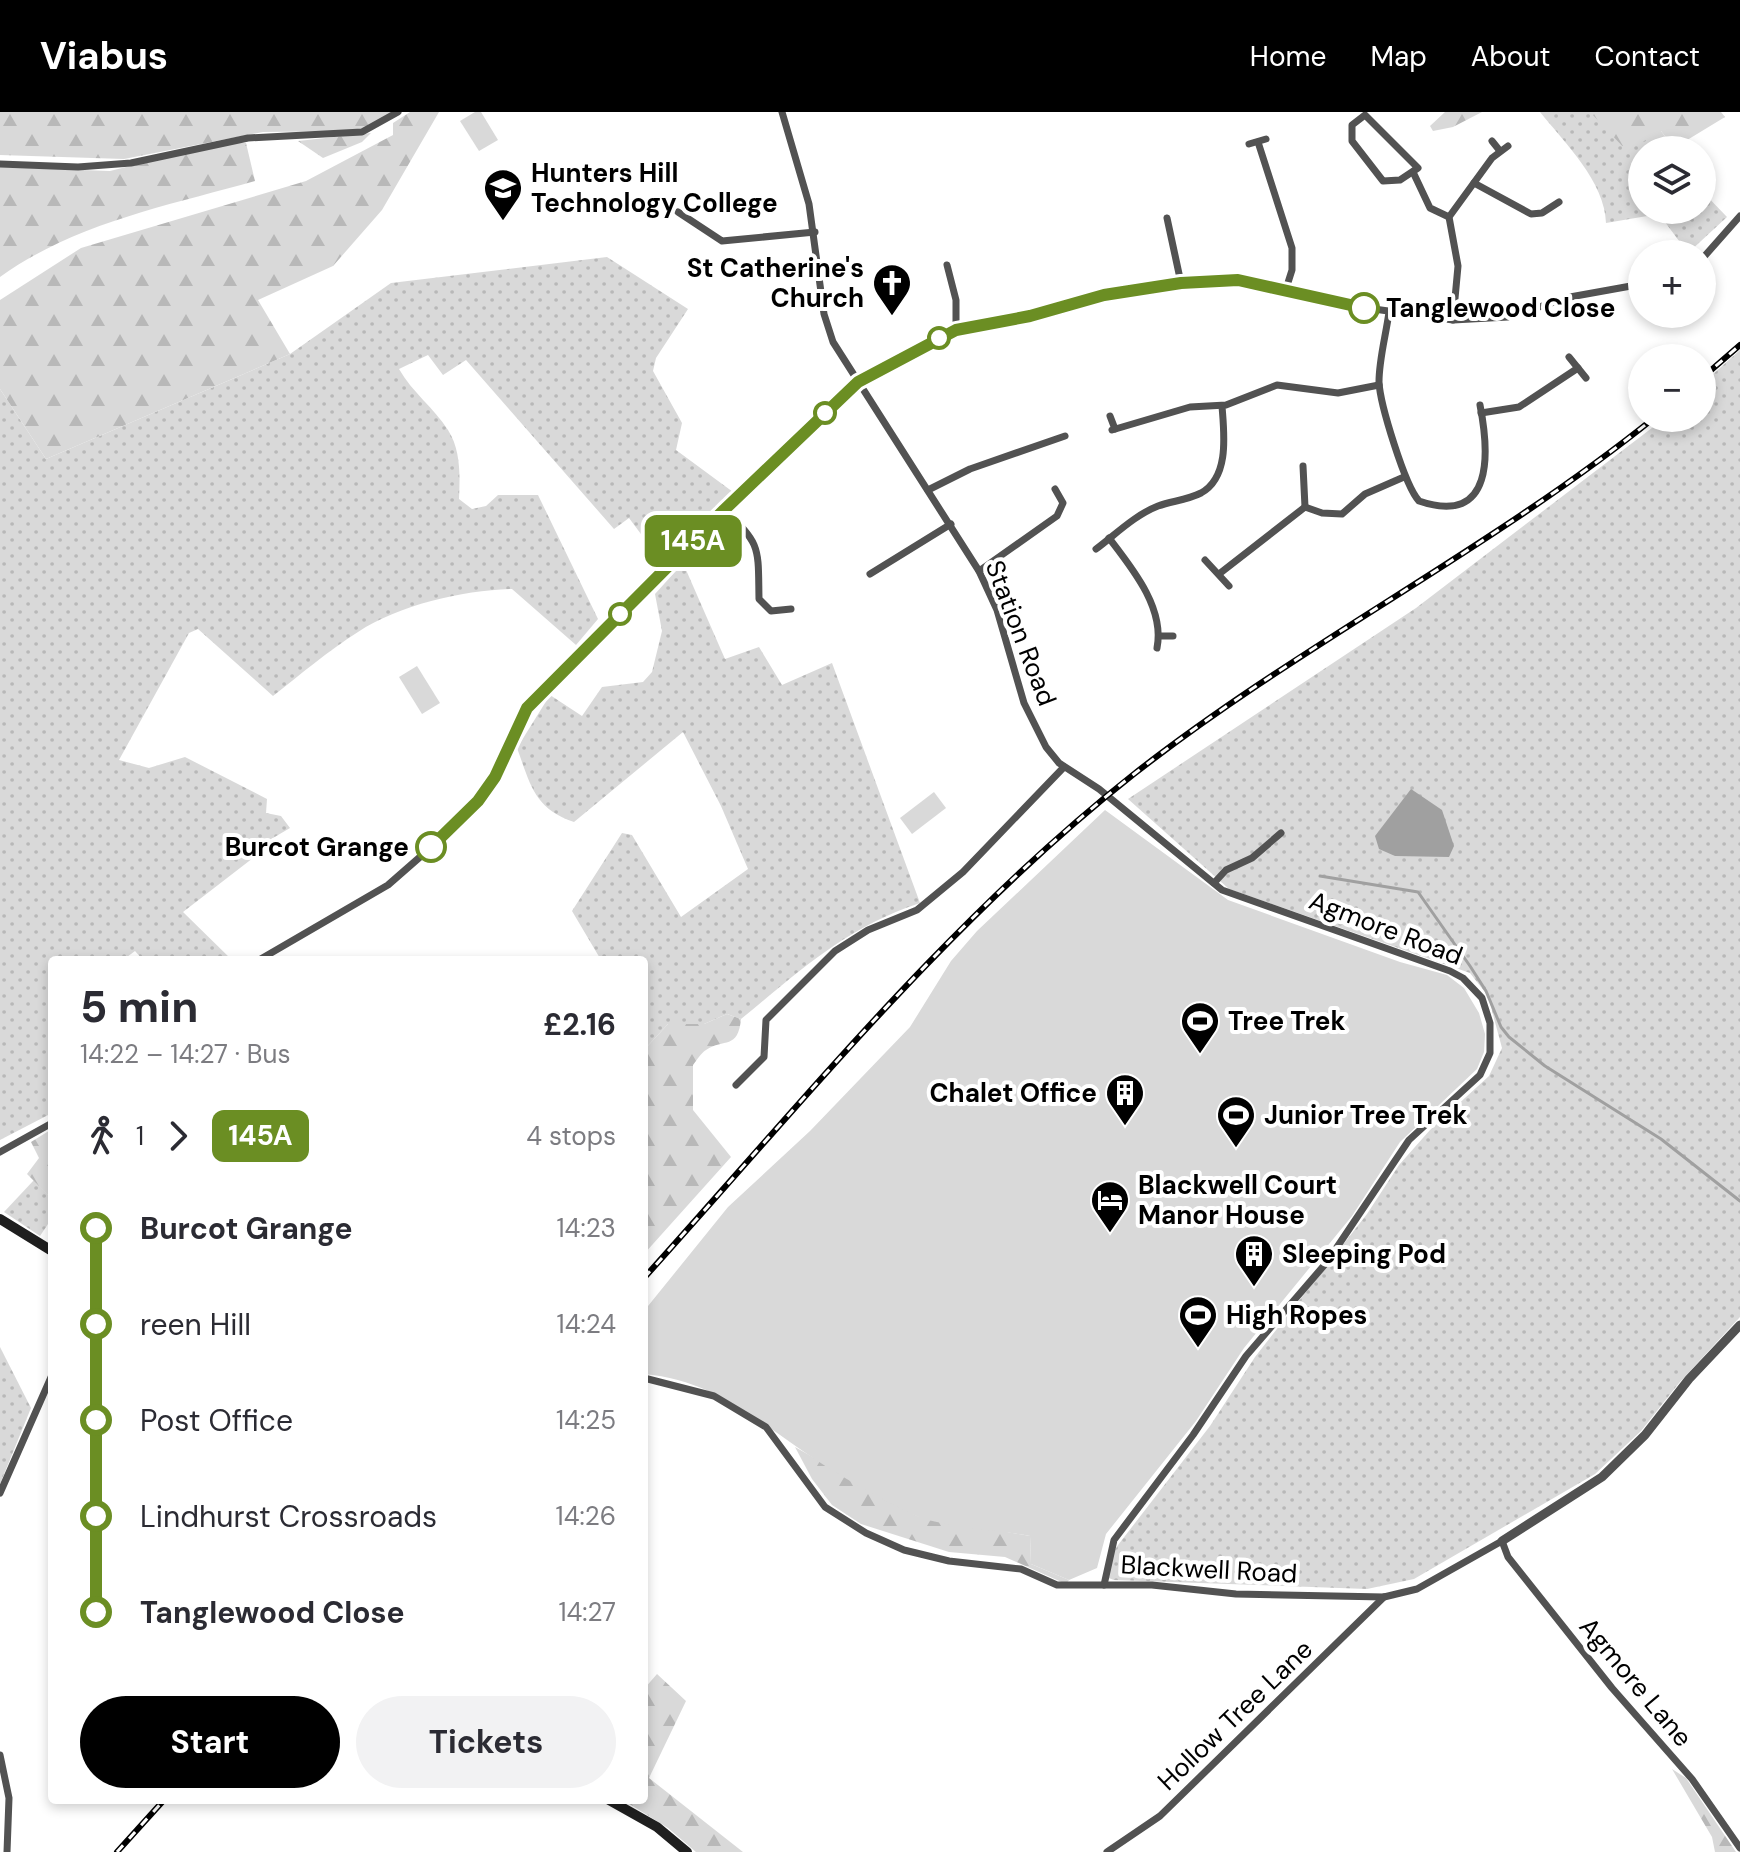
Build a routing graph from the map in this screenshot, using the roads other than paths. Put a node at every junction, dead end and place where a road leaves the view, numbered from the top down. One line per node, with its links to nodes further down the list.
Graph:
1 (398, 112): 7 (street)
2 (782, 112): 15 (street, Station Road)
3 (1492, 141): 6 (street)
4 (1249, 144): 20 (street)
5 (1508, 146): 6 (street)
6 (1500, 151): 9 (street)
7 (0, 164)
8 (1413, 172): 8 (street); 13 (street)
9 (1474, 183): 10 (street); 13 (street)
10 (1559, 202)
11 (678, 212): 15 (street)
12 (1740, 216): 16 (street)
13 (1449, 217): 22 (street)
14 (1167, 218): 18 (street)
15 (815, 232): 27 (street, Station Road)
16 (1716, 243)
17 (947, 265): 23 (street)
18 (1181, 283): 20 (street); 23 (street)
19 (1628, 287): 22 (street)
20 (1285, 292): 21 (street)
21 (1389, 312): 22 (street); 28 (street)
22 (1453, 320)
23 (956, 330): 27 (street)
24 (1569, 357): 25 (street)
25 (1578, 368): 26 (street); 35 (street)
26 (1586, 378)
27 (858, 382): 37 (street, Station Road); 39 (street)
28 (1379, 385): 29 (street); 35 (street)
29 (1222, 406): 30 (street); 41 (street)
30 (1110, 416)
31 (1065, 436): 37 (street)
32 (1303, 466): 34 (street)
33 (1316, 475): 34 (street)
34 (1304, 476): 38 (street)
35 (1404, 477): 38 (street)
36 (1055, 489): 44 (street)
37 (928, 490): 40 (street, Station Road)
38 (1305, 507): 46 (street)
39 (724, 510): 48 (street); 56 (street)
40 (951, 524): 44 (street, Station Road); 45 (street)
41 (1109, 538): 42 (street); 49 (street)
42 (1096, 549)
43 (1205, 560): 46 (street)
44 (979, 571): 52 (street, Station Road)
45 (870, 574)
46 (1219, 574): 47 (street)
47 (1229, 586)
48 (791, 609)
49 (1159, 636): 50 (street); 51 (street)
50 (1173, 636)
51 (1157, 648)
52 (1064, 767): 53 (street, Station Road); 57 (street)
53 (1110, 801): 55 (street, Agmore Road)
54 (1281, 833): 55 (street)
55 (1214, 883): 67 (street, Agmore Road)
56 (266, 956)
57 (736, 1085)
58 (48, 1125): 59 (street)
59 (0, 1152)
60 (0, 1219): 61 (main road)
61 (48, 1249)
62 (1740, 1325): 66 (street, Blackwell Road)
63 (648, 1379): 67 (street, Blackwell Road)
64 (48, 1384): 65 (street)
65 (0, 1493)
66 (1502, 1541): 68 (street, Blackwell Road); 71 (street, Agmore Lane)
67 (1104, 1585): 68 (street, Blackwell Road)
68 (1384, 1597): 74 (street, Hollow Tree Lane)
69 (0, 1755): 72 (street)
70 (616, 1804): 73 (main road)
71 (1740, 1848)
72 (7, 1852)
73 (687, 1852)
74 (1107, 1852)

